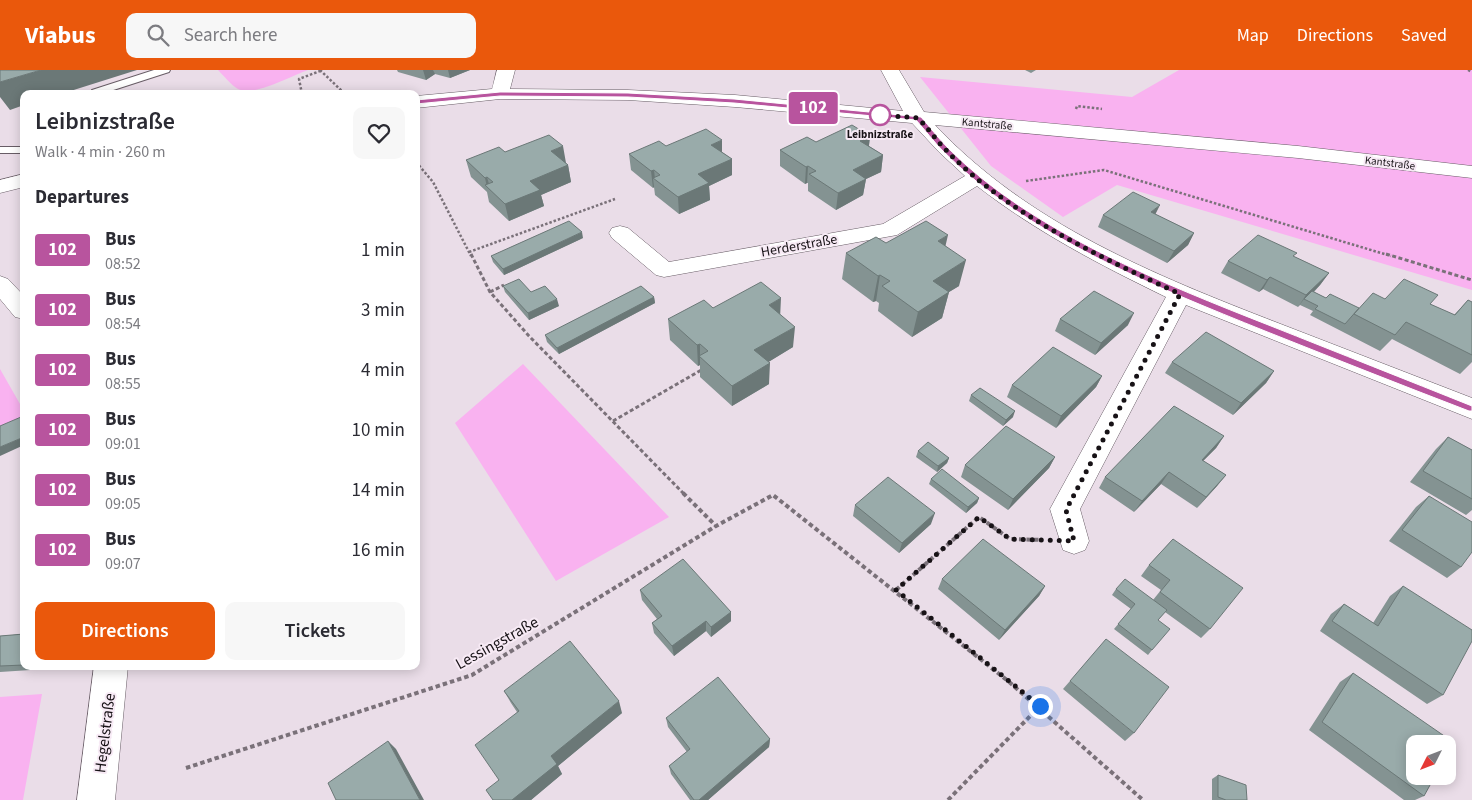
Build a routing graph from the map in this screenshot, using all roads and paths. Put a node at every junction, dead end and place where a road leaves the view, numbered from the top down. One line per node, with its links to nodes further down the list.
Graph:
1 (165, 70): 7 (lane)
2 (320, 70): 8 (path); 9 (path)
3 (506, 70): 10 (street)
4 (890, 70): 12 (street)
5 (1468, 70): 6 (path)
6 (1472, 72)
7 (102, 90)
8 (301, 90)
9 (341, 90)
10 (500, 94): 11 (street, Kantstraße); 12 (street, Kantstraße)
11 (420, 102)
12 (918, 118): 16 (street, Kantstraße); 17 (street)
13 (0, 150): 14 (lane)
14 (20, 150)
15 (420, 167): 23 (path)
16 (1472, 172)
17 (977, 177): 22 (street, Herderstraße); 28 (street)
18 (20, 181): 20 (street)
19 (1023, 181): 24 (path)
20 (0, 187)
21 (615, 199): 23 (path)
22 (620, 233)
23 (469, 252): 27 (path)
24 (1472, 280)
25 (0, 284): 29 (street)
26 (504, 285): 27 (path)
27 (490, 292): 32 (path)
28 (1180, 294): 31 (street); 34 (street)
29 (20, 306)
30 (705, 368): 32 (path)
31 (1472, 409)
32 (612, 421): 33 (path)
33 (716, 526): 35 (path, Lessingstraße); 38 (path, Lessingstraße)
34 (1074, 541): 35 (path)
35 (896, 590): 37 (path)
36 (111, 670): 39 (street, Hegelstraße)
37 (1040, 706): 40 (path); 41 (path)
38 (186, 768)
39 (96, 800)
40 (948, 800)
41 (1143, 800)

